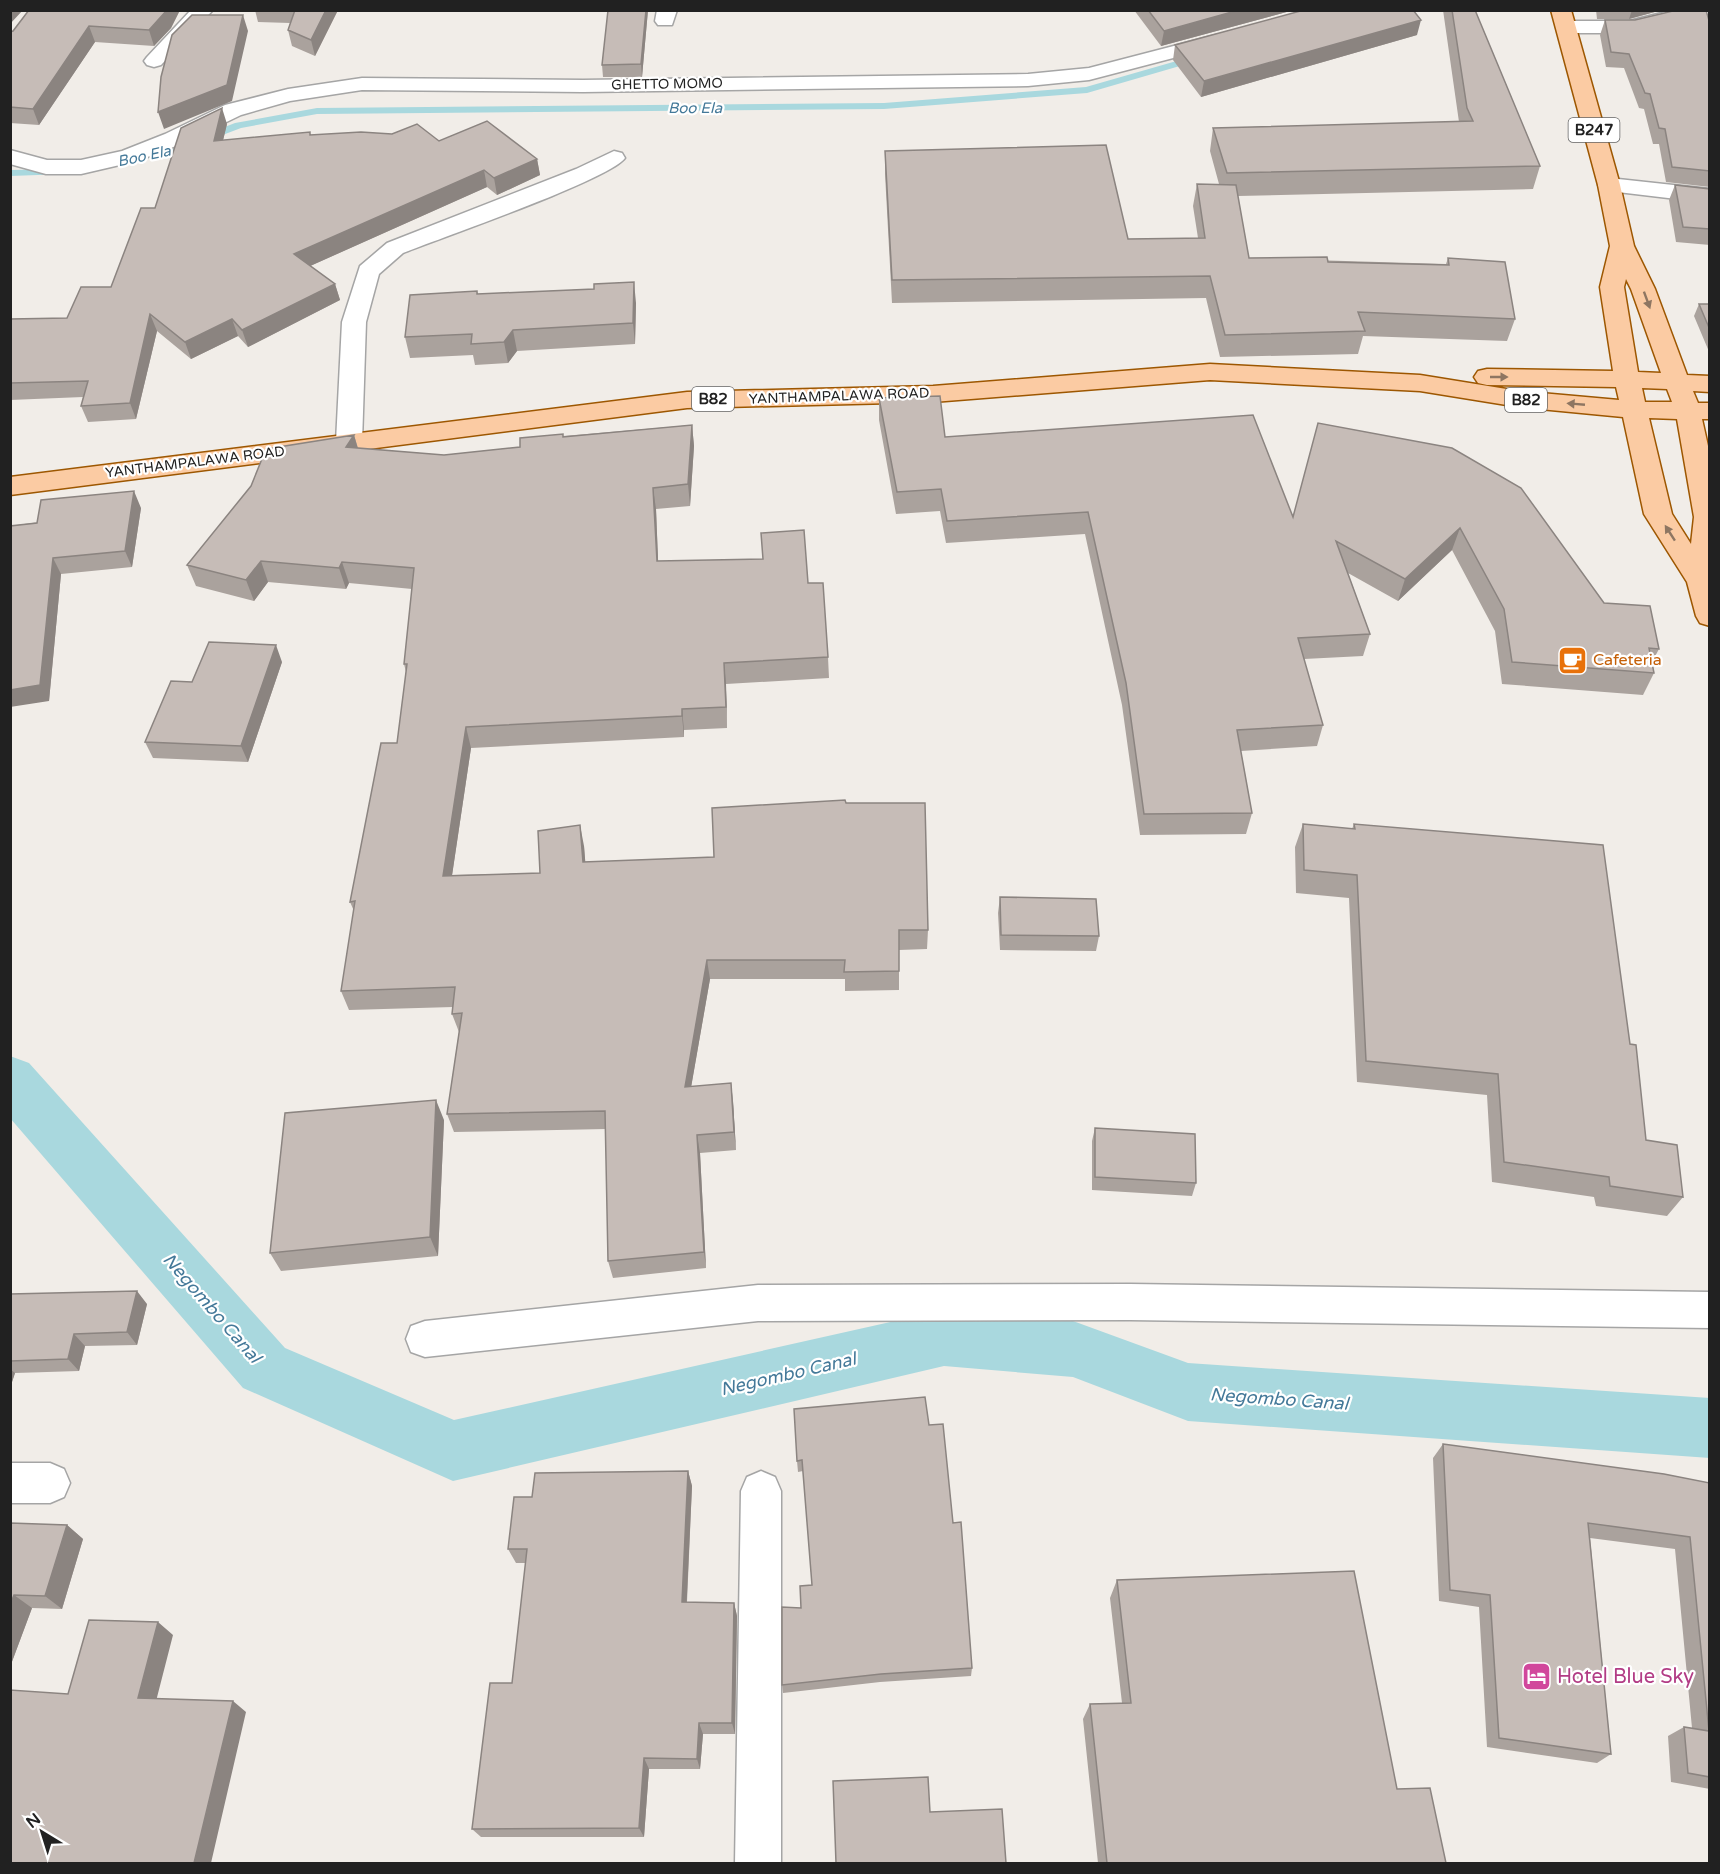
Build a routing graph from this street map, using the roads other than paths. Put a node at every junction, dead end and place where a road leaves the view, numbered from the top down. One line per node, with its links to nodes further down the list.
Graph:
1 (203, 10): 5 (street)
2 (1703, 10): 3 (street)
3 (1563, 17): 8 (main road, B247)
4 (1239, 35): 6 (street, GHETTO MOMO)
5 (154, 61)
6 (10, 157)
7 (614, 158): 16 (street)
8 (1609, 185): 9 (street); 10 (main road, B247)
9 (1710, 196)
10 (1622, 246): 11 (main road, B247, one-way to 11); 11 (main road, B247)
11 (1652, 380): 12 (main road, YANTHAMPALAWA ROAD / B82, one-way to 11); 13 (main road, B82); 14 (main road); 15 (main road)
12 (1420, 383): 14 (main road, YANTHAMPALAWA ROAD / B82, one-way to 12); 16 (main road, YANTHAMPALAWA ROAD / B82)
13 (1710, 384)
14 (1634, 410): 15 (main road, YANTHAMPALAWA ROAD / B82); 18 (main road, one-way to 14)
15 (1699, 411): 18 (main road)
16 (349, 442): 17 (main road, YANTHAMPALAWA ROAD / B82)
17 (10, 486)
18 (1701, 582): 19 (main road)
19 (1710, 616)
20 (1710, 1310): 21 (street)
21 (425, 1339)
22 (10, 1483): 23 (street)
23 (50, 1483)
24 (761, 1491): 25 (street)
25 (758, 1863)

